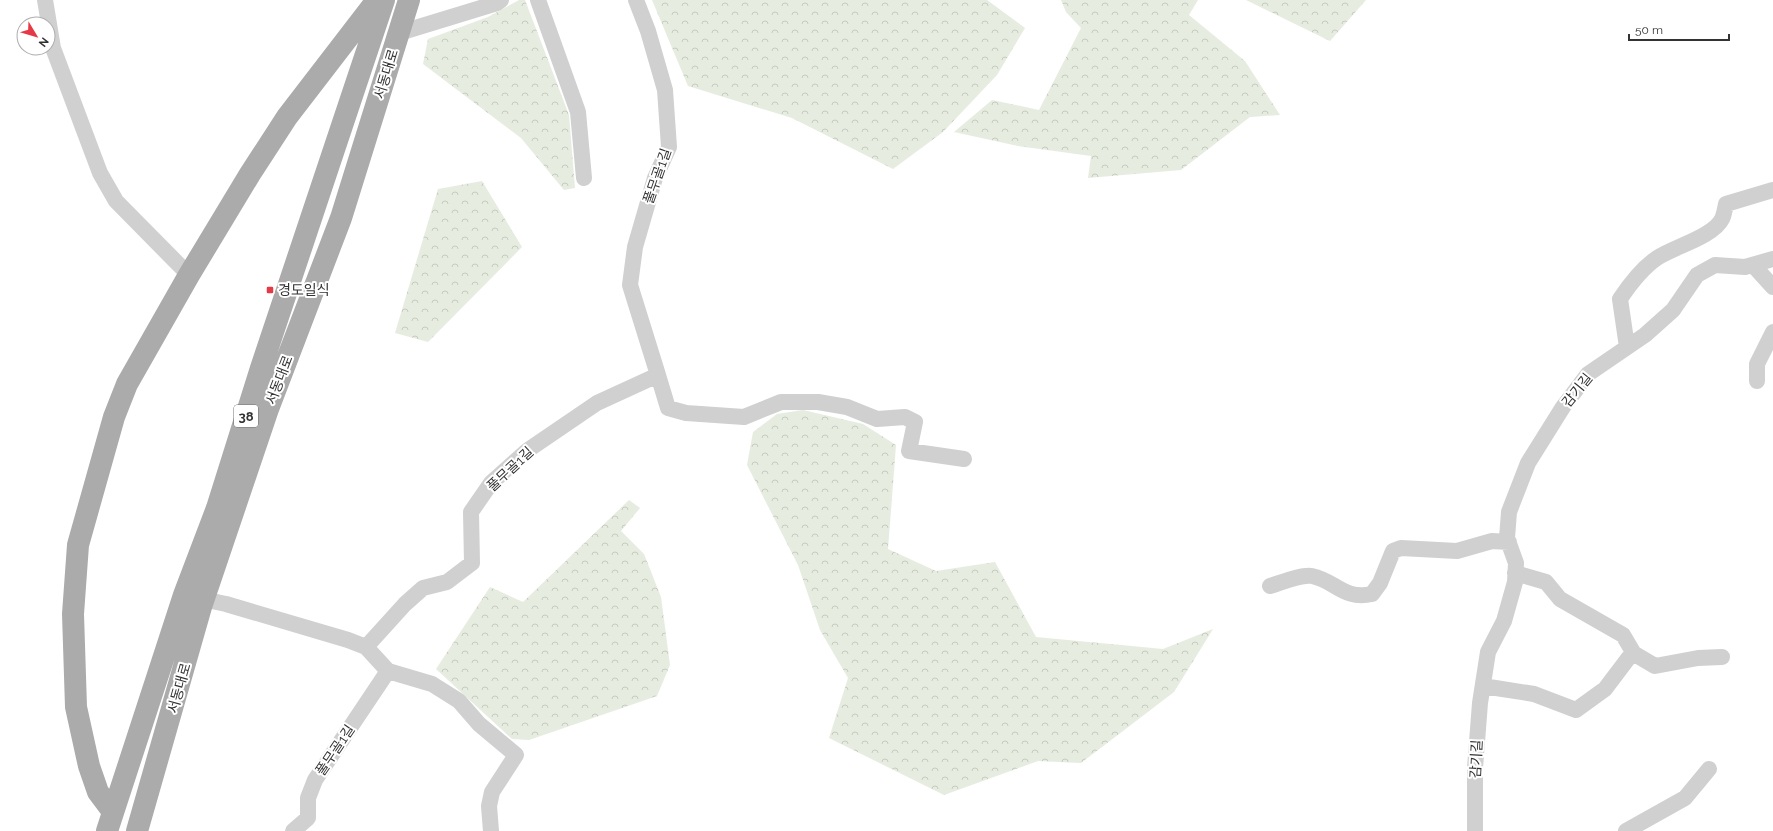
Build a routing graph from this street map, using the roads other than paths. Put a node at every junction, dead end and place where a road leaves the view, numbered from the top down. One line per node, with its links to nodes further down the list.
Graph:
1 (45, 0): 13 (street)
2 (377, 0): 13 (main road, 서동대로)
3 (384, 0): 23 (main road, 서동대로 / 38)
4 (409, 0): 8 (main road, 서동대로 / 38)
5 (501, 0): 8 (street)
6 (538, 0): 9 (street)
7 (636, 0): 17 (street, 풀무골1길)
8 (399, 33): 23 (main road, 서동대로 / 38)
9 (584, 178)
10 (1773, 190): 16 (street)
11 (1773, 260): 12 (street, 감기길)
12 (1754, 265): 14 (street); 16 (street, 감기길)
13 (189, 275): 30 (main road, 서동대로)
14 (1773, 287)
15 (1773, 332): 18 (street)
16 (1627, 347): 20 (street, 감기길)
17 (658, 375): 19 (street, 풀무골1길); 24 (street, 풀무골1길)
18 (1757, 381)
19 (964, 459)
20 (1509, 542): 21 (street, 감기길); 22 (street)
21 (1516, 573): 25 (street); 28 (street, 감기길)
22 (1270, 586)
23 (194, 597): 24 (street); 30 (main road, 서동대로 / 38); 31 (main road, 서동대로 / 38)
24 (366, 647): 27 (street)
25 (1633, 653): 26 (street); 28 (street)
26 (1722, 656)
27 (388, 671): 32 (street, 풀무골1길); 33 (street)
28 (1483, 686): 34 (street, 감기길)
29 (1709, 769): 35 (street)
30 (110, 822)
31 (137, 831)
32 (293, 831)
33 (490, 831)
34 (1476, 831)
35 (1626, 831)

